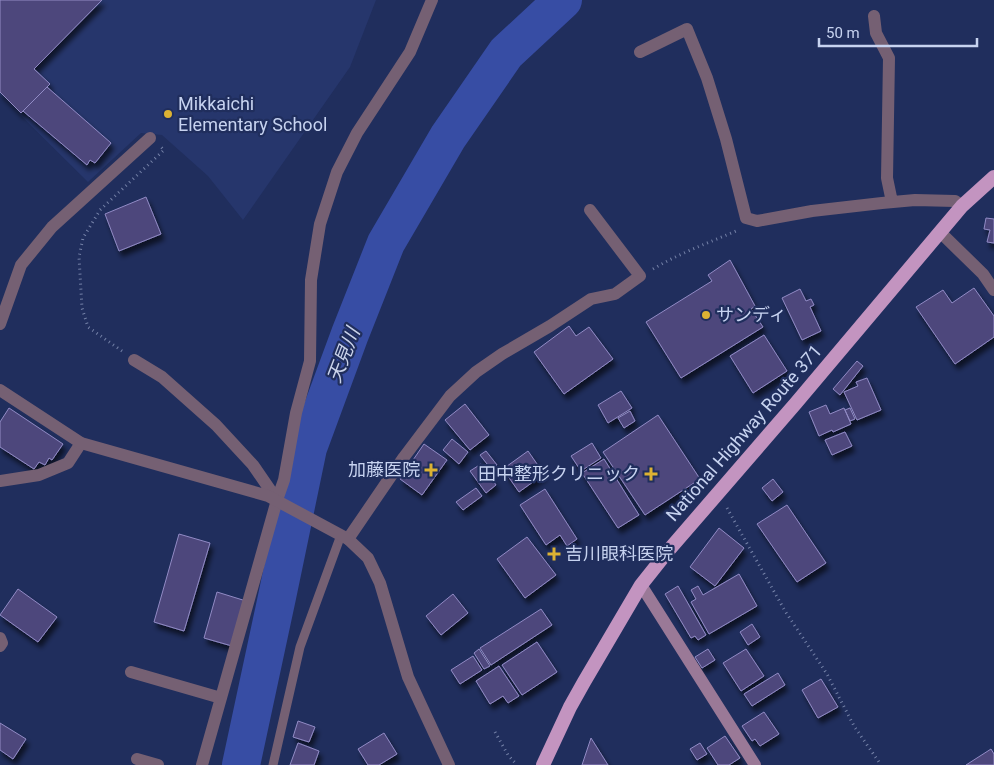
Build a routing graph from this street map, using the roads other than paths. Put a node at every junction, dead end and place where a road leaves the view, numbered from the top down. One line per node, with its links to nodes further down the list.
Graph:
1 (432, 0): 16 (street)
2 (874, 16): 6 (street)
3 (640, 52): 6 (street)
4 (150, 138): 11 (street)
5 (994, 176): 7 (highway, National Highway Route 371)
6 (892, 202): 7 (street)
7 (962, 206): 9 (highway, National Highway Route 371)
8 (590, 210): 17 (street)
9 (940, 232): 10 (street); 18 (highway, National Highway Route 371)
10 (994, 290)
11 (0, 324)
12 (134, 360): 16 (street)
13 (0, 390): 14 (street)
14 (81, 443): 15 (street); 16 (street)
15 (0, 481)
16 (280, 502): 17 (street); 22 (street)
17 (340, 534): 26 (lane); 27 (street)
18 (641, 585): 28 (highway, National Highway Route 371); 29 (main road)
19 (0, 638): 20 (street)
20 (0, 646)
21 (131, 672): 22 (street)
22 (221, 698): 25 (street)
23 (137, 759): 24 (street)
24 (158, 765)
25 (202, 765)
26 (273, 765)
27 (448, 765)
28 (543, 765)
29 (755, 765)

